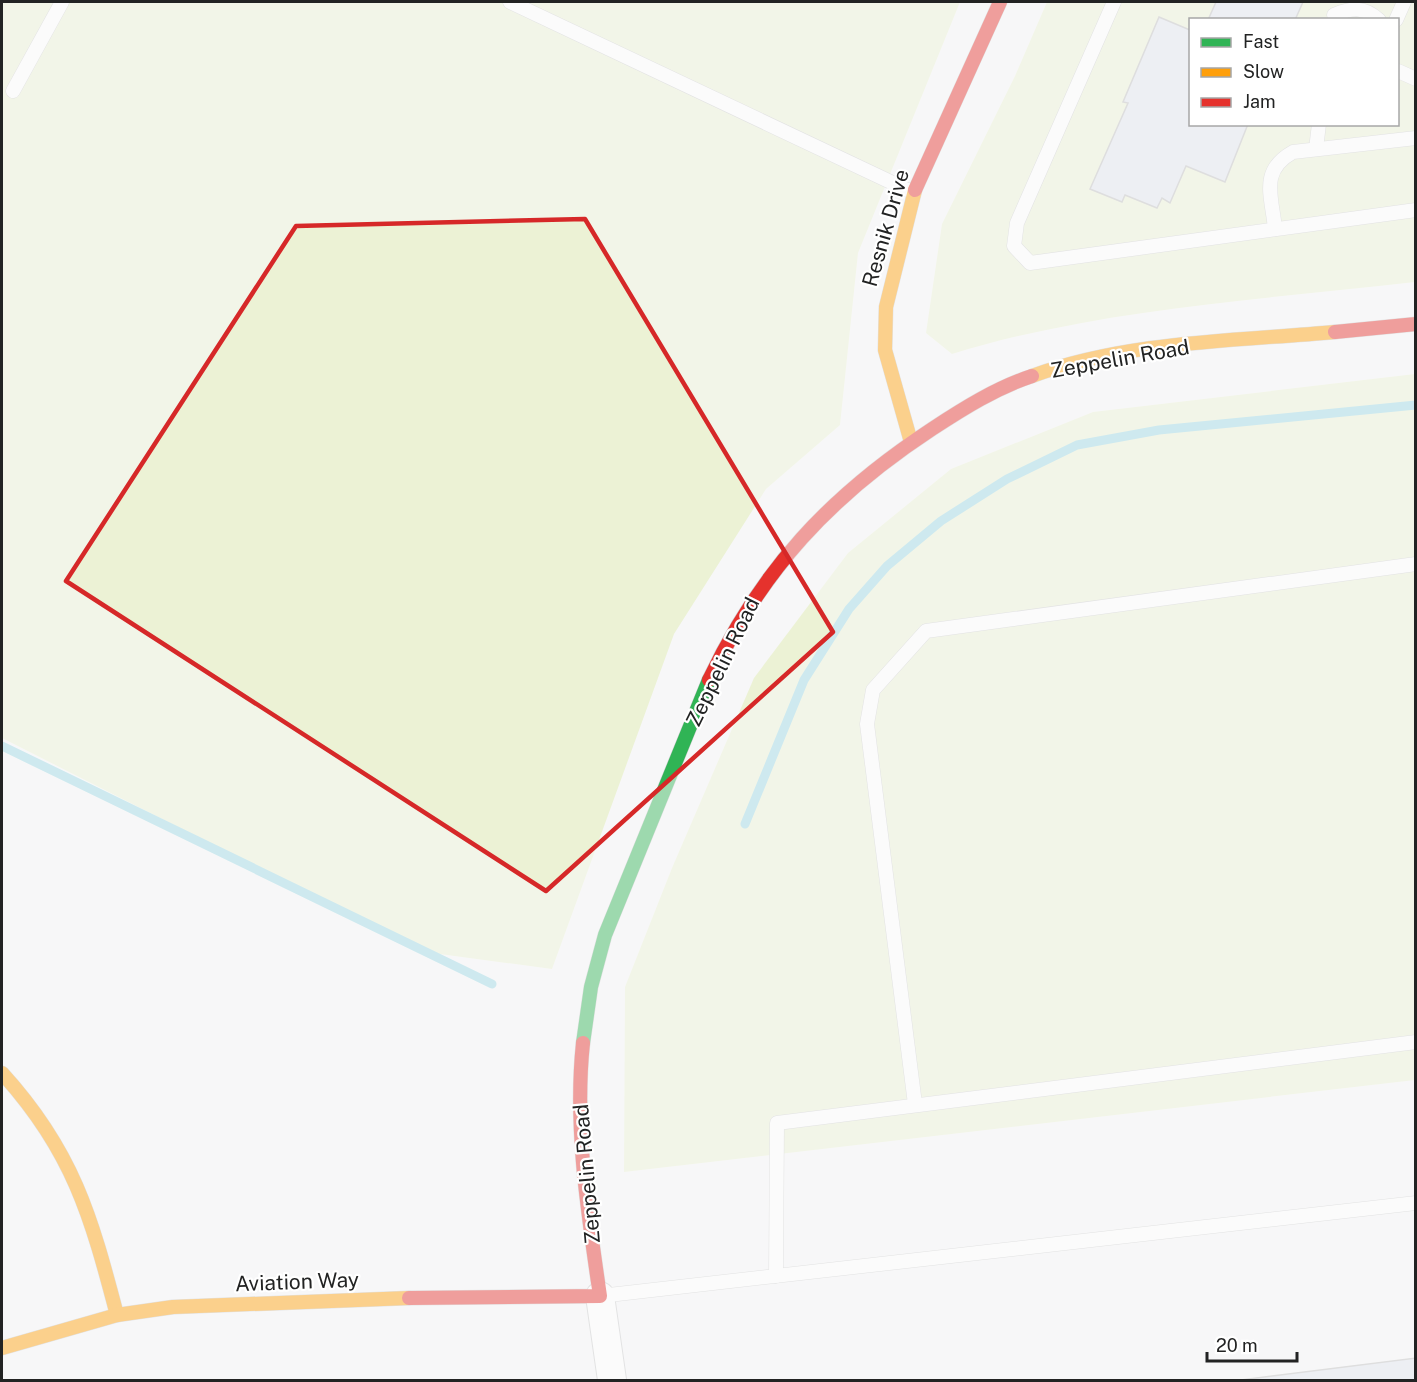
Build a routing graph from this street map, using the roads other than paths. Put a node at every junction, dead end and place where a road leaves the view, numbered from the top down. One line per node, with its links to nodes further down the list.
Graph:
1 (62, 2): 11 (lane)
2 (510, 2): 15 (lane)
3 (1000, 2): 15 (street, Resnik Drive)
4 (1114, 2): 17 (lane)
5 (1404, 2): 8 (lane)
6 (1342, 9): 7 (lane)
7 (1377, 18)
8 (1397, 18)
9 (1399, 71): 10 (lane)
10 (1416, 79)
11 (14, 91)
12 (1318, 126): 14 (lane)
13 (1416, 138): 14 (lane)
14 (1316, 149): 17 (lane)
15 (914, 194): 19 (street, Resnik Drive)
16 (1416, 210): 17 (lane)
17 (1275, 229)
18 (1416, 324): 19 (street, Zeppelin Road)
19 (911, 442): 26 (street, Zeppelin Road)
20 (1416, 564): 23 (lane)
21 (1416, 1042): 23 (lane)
22 (2, 1073): 27 (street)
23 (915, 1104): 25 (lane)
24 (1416, 1203): 25 (lane)
25 (776, 1276): 26 (lane)
26 (600, 1296): 27 (street, Aviation Way); 29 (street, Zeppelin Road)
27 (117, 1315): 28 (street, Aviation Way)
28 (2, 1348)
29 (612, 1380)

